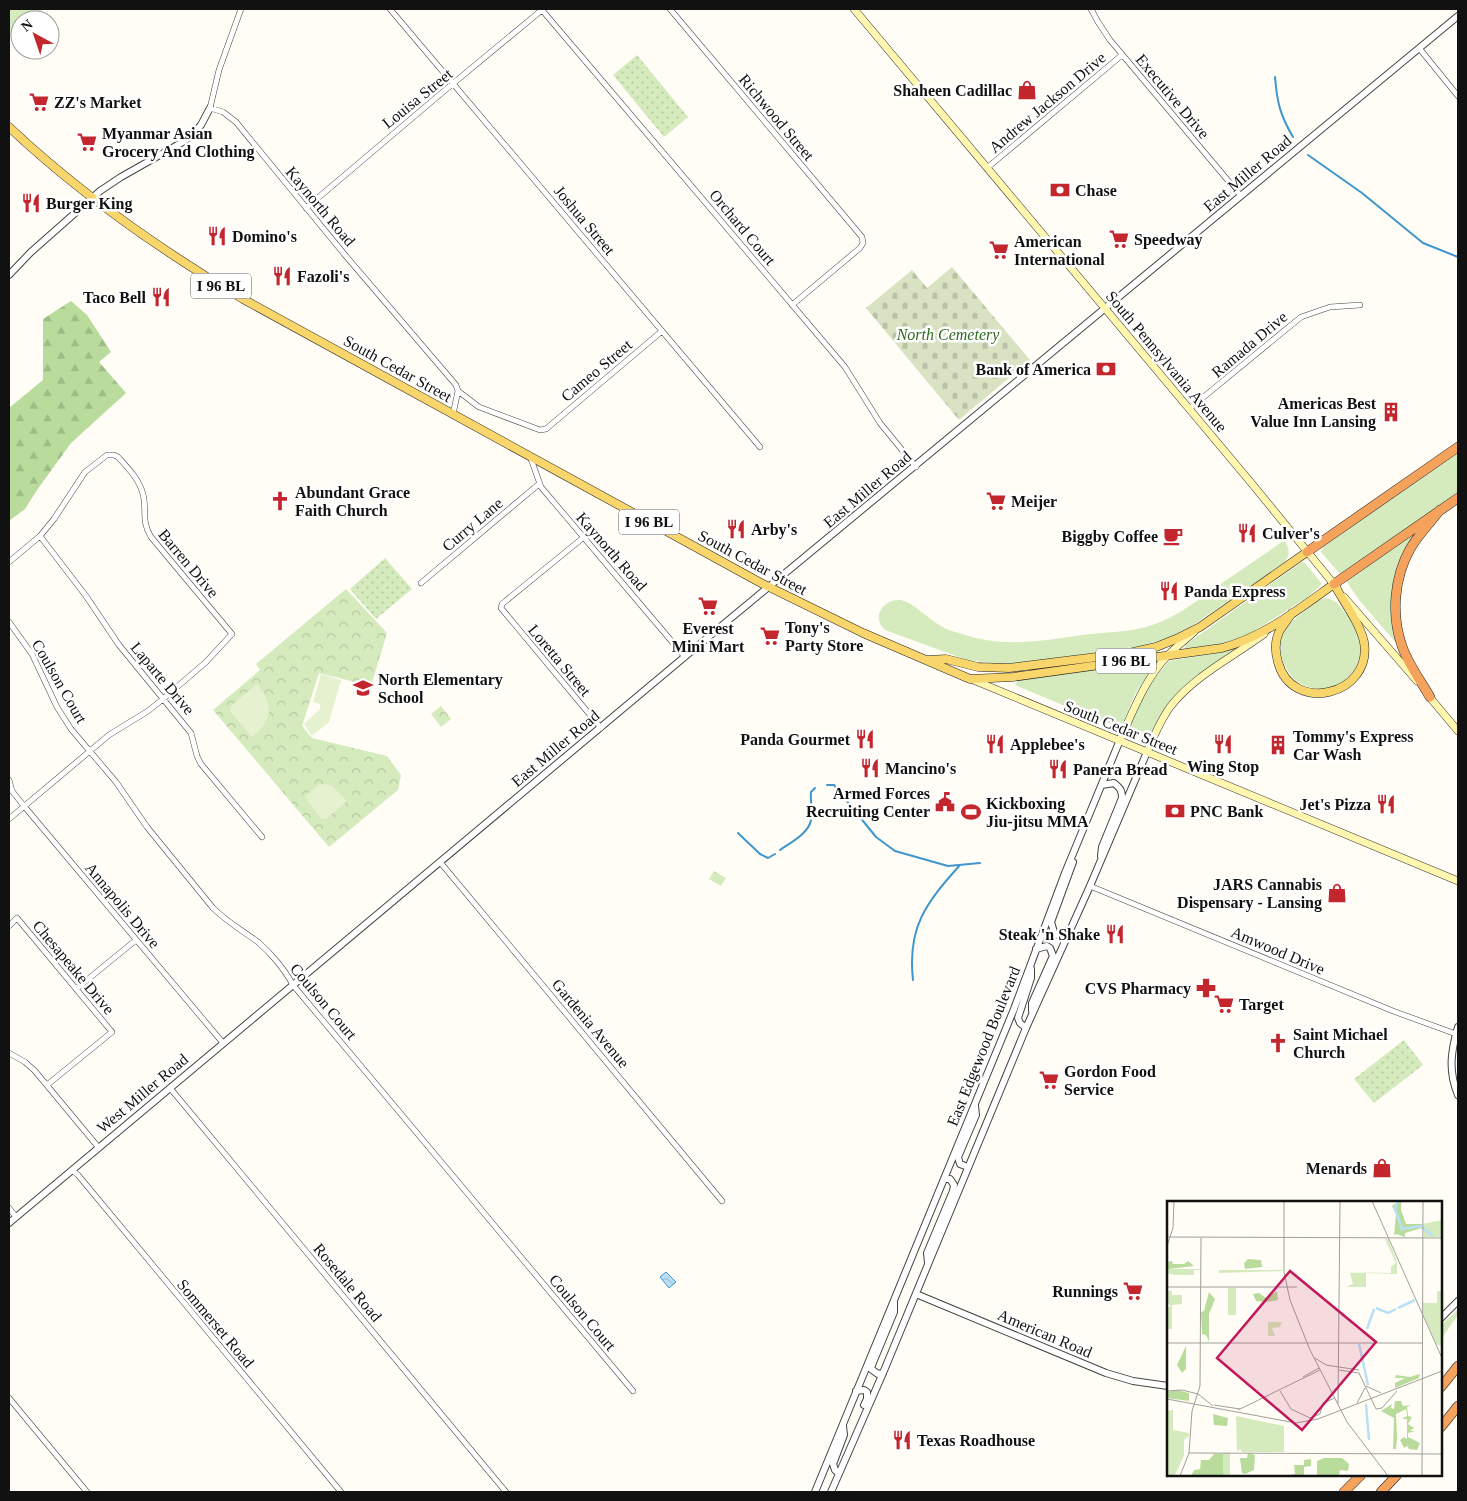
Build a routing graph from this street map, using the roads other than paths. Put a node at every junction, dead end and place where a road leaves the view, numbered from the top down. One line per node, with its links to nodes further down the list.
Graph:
1 (241, 9): 12 (street)
2 (670, 9): 20 (street, Richwood Street)
3 (854, 9): 14 (main road, South Pennsylvania Avenue)
4 (1091, 9): 9 (street, Executive Drive)
5 (394, 10): 10 (street, Joshua Street)
6 (543, 10): 10 (street, Louisa Street); 20 (street, Orchard Court)
7 (1458, 16): 8 (street, East Miller Road)
8 (1419, 48): 11 (street); 15 (street, East Miller Road)
9 (1122, 55): 14 (street, Andrew Jackson Drive); 15 (street, Executive Drive)
10 (454, 84): 17 (street, Louisa Street); 22 (street, Joshua Street)
11 (1458, 96)
12 (210, 108): 16 (street); 17 (street, Kaynorth Road)
13 (9, 127): 16 (main road, South Cedar Street / I 96 BL)
14 (987, 168): 21 (main road, South Pennsylvania Avenue)
15 (1241, 196): 21 (street, East Miller Road)
16 (92, 198): 18 (street); 25 (main road, South Cedar Street / I 96 BL)
17 (306, 208): 23 (street, Kaynorth Road)
18 (9, 275)
19 (1360, 305): 24 (street, Ramada Drive)
20 (792, 306): 30 (street, Orchard Court)
21 (1106, 308): 24 (main road, South Pennsylvania Avenue); 30 (street, East Miller Road)
22 (662, 332): 26 (street, Cameo Street); 27 (street, Joshua Street)
23 (458, 391): 25 (street); 26 (street, Kaynorth Road)
24 (1189, 408): 36 (main road, South Pennsylvania Avenue)
25 (453, 414): 29 (main road, South Cedar Street / I 96 BL)
26 (546, 429)
27 (760, 447)
28 (1458, 447): 36 (highway, I 96 BL)
29 (530, 456): 31 (street, Kaynorth Road); 40 (main road, South Cedar Street / I 96 BL)
30 (916, 466): 40 (street, East Miller Road)
31 (539, 484): 35 (street, Kaynorth Road); 38 (street, Curry Lane)
32 (1458, 498): 33 (highway, I 96 BL)
33 (1440, 510): 39 (highway, I 96 BL); 49 (highway)
34 (40, 536): 37 (street); 50 (street, Laparte Drive); 50 (street, Barren Drive)
35 (584, 537): 46 (street, Kaynorth Road); 51 (street, Loretta Street)
36 (1307, 552): 39 (main road, South Pennsylvania Avenue); 44 (main road, I 96 BL)
37 (9, 562)
38 (421, 583)
39 (1334, 584): 41 (main road, I 96 BL); 41 (main road); 49 (main road, South Pennsylvania Avenue)
40 (769, 587): 46 (street, East Miller Road); 47 (main road, South Cedar Street / I 96 BL)
41 (1292, 613): 43 (main road, I 96 BL)
42 (9, 622): 54 (street, Coulson Court)
43 (1277, 623): 45 (main road, I 96 BL); 55 (main road, East Edgewood Boulevard)
44 (1200, 627): 45 (main road, East Edgewood Boulevard); 47 (main road, I 96 BL)
45 (1167, 656): 48 (main road, I 96 BL); 53 (main road, East Edgewood Boulevard)
46 (685, 657): 51 (street, East Miller Road)
47 (925, 660): 48 (main road, South Cedar Street / I 96 BL)
48 (970, 679): 53 (main road, South Cedar Street)
49 (1430, 697): 52 (main road, South Pennsylvania Avenue)
50 (163, 699): 54 (street); 60 (street, Laparte Drive)
51 (601, 728): 62 (street, East Miller Road)
52 (1458, 731)
53 (1120, 740): 55 (main road, South Cedar Street); 57 (street, East Edgewood Boulevard)
54 (90, 751): 58 (street); 71 (street, Coulson Court)
55 (1147, 752): 63 (street, East Edgewood Boulevard); 64 (main road, South Cedar Street)
56 (9, 780): 58 (street, Annapolis Drive)
57 (1102, 784): 61 (street, East Edgewood Boulevard); 63 (street)
58 (24, 806): 59 (street); 68 (street, Annapolis Drive)
59 (9, 819)
60 (262, 837)
61 (1075, 850): 67 (street); 69 (street, East Edgewood Boulevard)
62 (440, 862): 71 (street, East Miller Road); 86 (street, Gardenia Avenue)
63 (1100, 865): 65 (street, East Edgewood Boulevard)
64 (1458, 881)
65 (1090, 886): 67 (street, East Edgewood Boulevard); 75 (street, Amwood Drive)
66 (9, 926): 72 (street, Chesapeake Drive)
67 (1070, 932): 73 (street, East Edgewood Boulevard)
68 (136, 940): 72 (street); 76 (street, Annapolis Drive)
69 (1036, 949): 70 (street, East Edgewood Boulevard); 73 (street)
70 (1030, 965): 74 (street); 81 (street, East Edgewood Boulevard)
71 (294, 985): 76 (street, West Miller Road); 99 (street, Coulson Court)
72 (76, 989): 78 (street, Chesapeake Drive)
73 (1032, 1014): 74 (street, East Edgewood Boulevard)
74 (1026, 1028): 83 (street, East Edgewood Boulevard)
75 (1457, 1030): 80 (street)
76 (223, 1043): 79 (street, West Miller Road)
77 (9, 1053): 78 (street)
78 (47, 1086): 82 (street)
79 (170, 1088): 82 (street, West Miller Road); 111 (street, Rosedale Road)
80 (1458, 1095)
81 (975, 1105): 83 (street); 85 (street, East Edgewood Boulevard)
82 (99, 1148): 84 (street, West Miller Road)
83 (968, 1167): 90 (street, East Edgewood Boulevard)
84 (72, 1170): 88 (street, West Miller Road); 110 (street, Sommerset Road)
85 (944, 1180): 90 (street); 92 (street, East Edgewood Boulevard)
86 (722, 1201)
87 (9, 1208): 88 (street)
88 (16, 1217): 89 (street, West Miller Road)
89 (9, 1223)
90 (928, 1264): 91 (street, East Edgewood Boulevard)
91 (916, 1294): 96 (street, East Edgewood Boulevard); 97 (street, American Road)
92 (894, 1300): 96 (street); 100 (street, East Edgewood Boulevard)
93 (1458, 1301): 94 (street)
94 (1442, 1317)
95 (1458, 1366): 98 (highway)
96 (883, 1373): 105 (street, East Edgewood Boulevard)
97 (1167, 1386)
98 (1442, 1386)
99 (633, 1391)
100 (856, 1391): 103 (street, East Edgewood Boulevard); 105 (street)
101 (9, 1398): 109 (street)
102 (1458, 1406): 104 (highway)
103 (843, 1425): 106 (street); 112 (street, East Edgewood Boulevard)
104 (1442, 1426)
105 (855, 1437): 106 (street)
106 (839, 1473): 113 (street)
107 (1360, 1476): 114 (highway)
108 (1396, 1476): 115 (highway)
109 (87, 1492)
110 (341, 1492)
111 (506, 1492)
112 (815, 1492)
113 (831, 1492)
114 (1344, 1492)
115 (1381, 1492)

